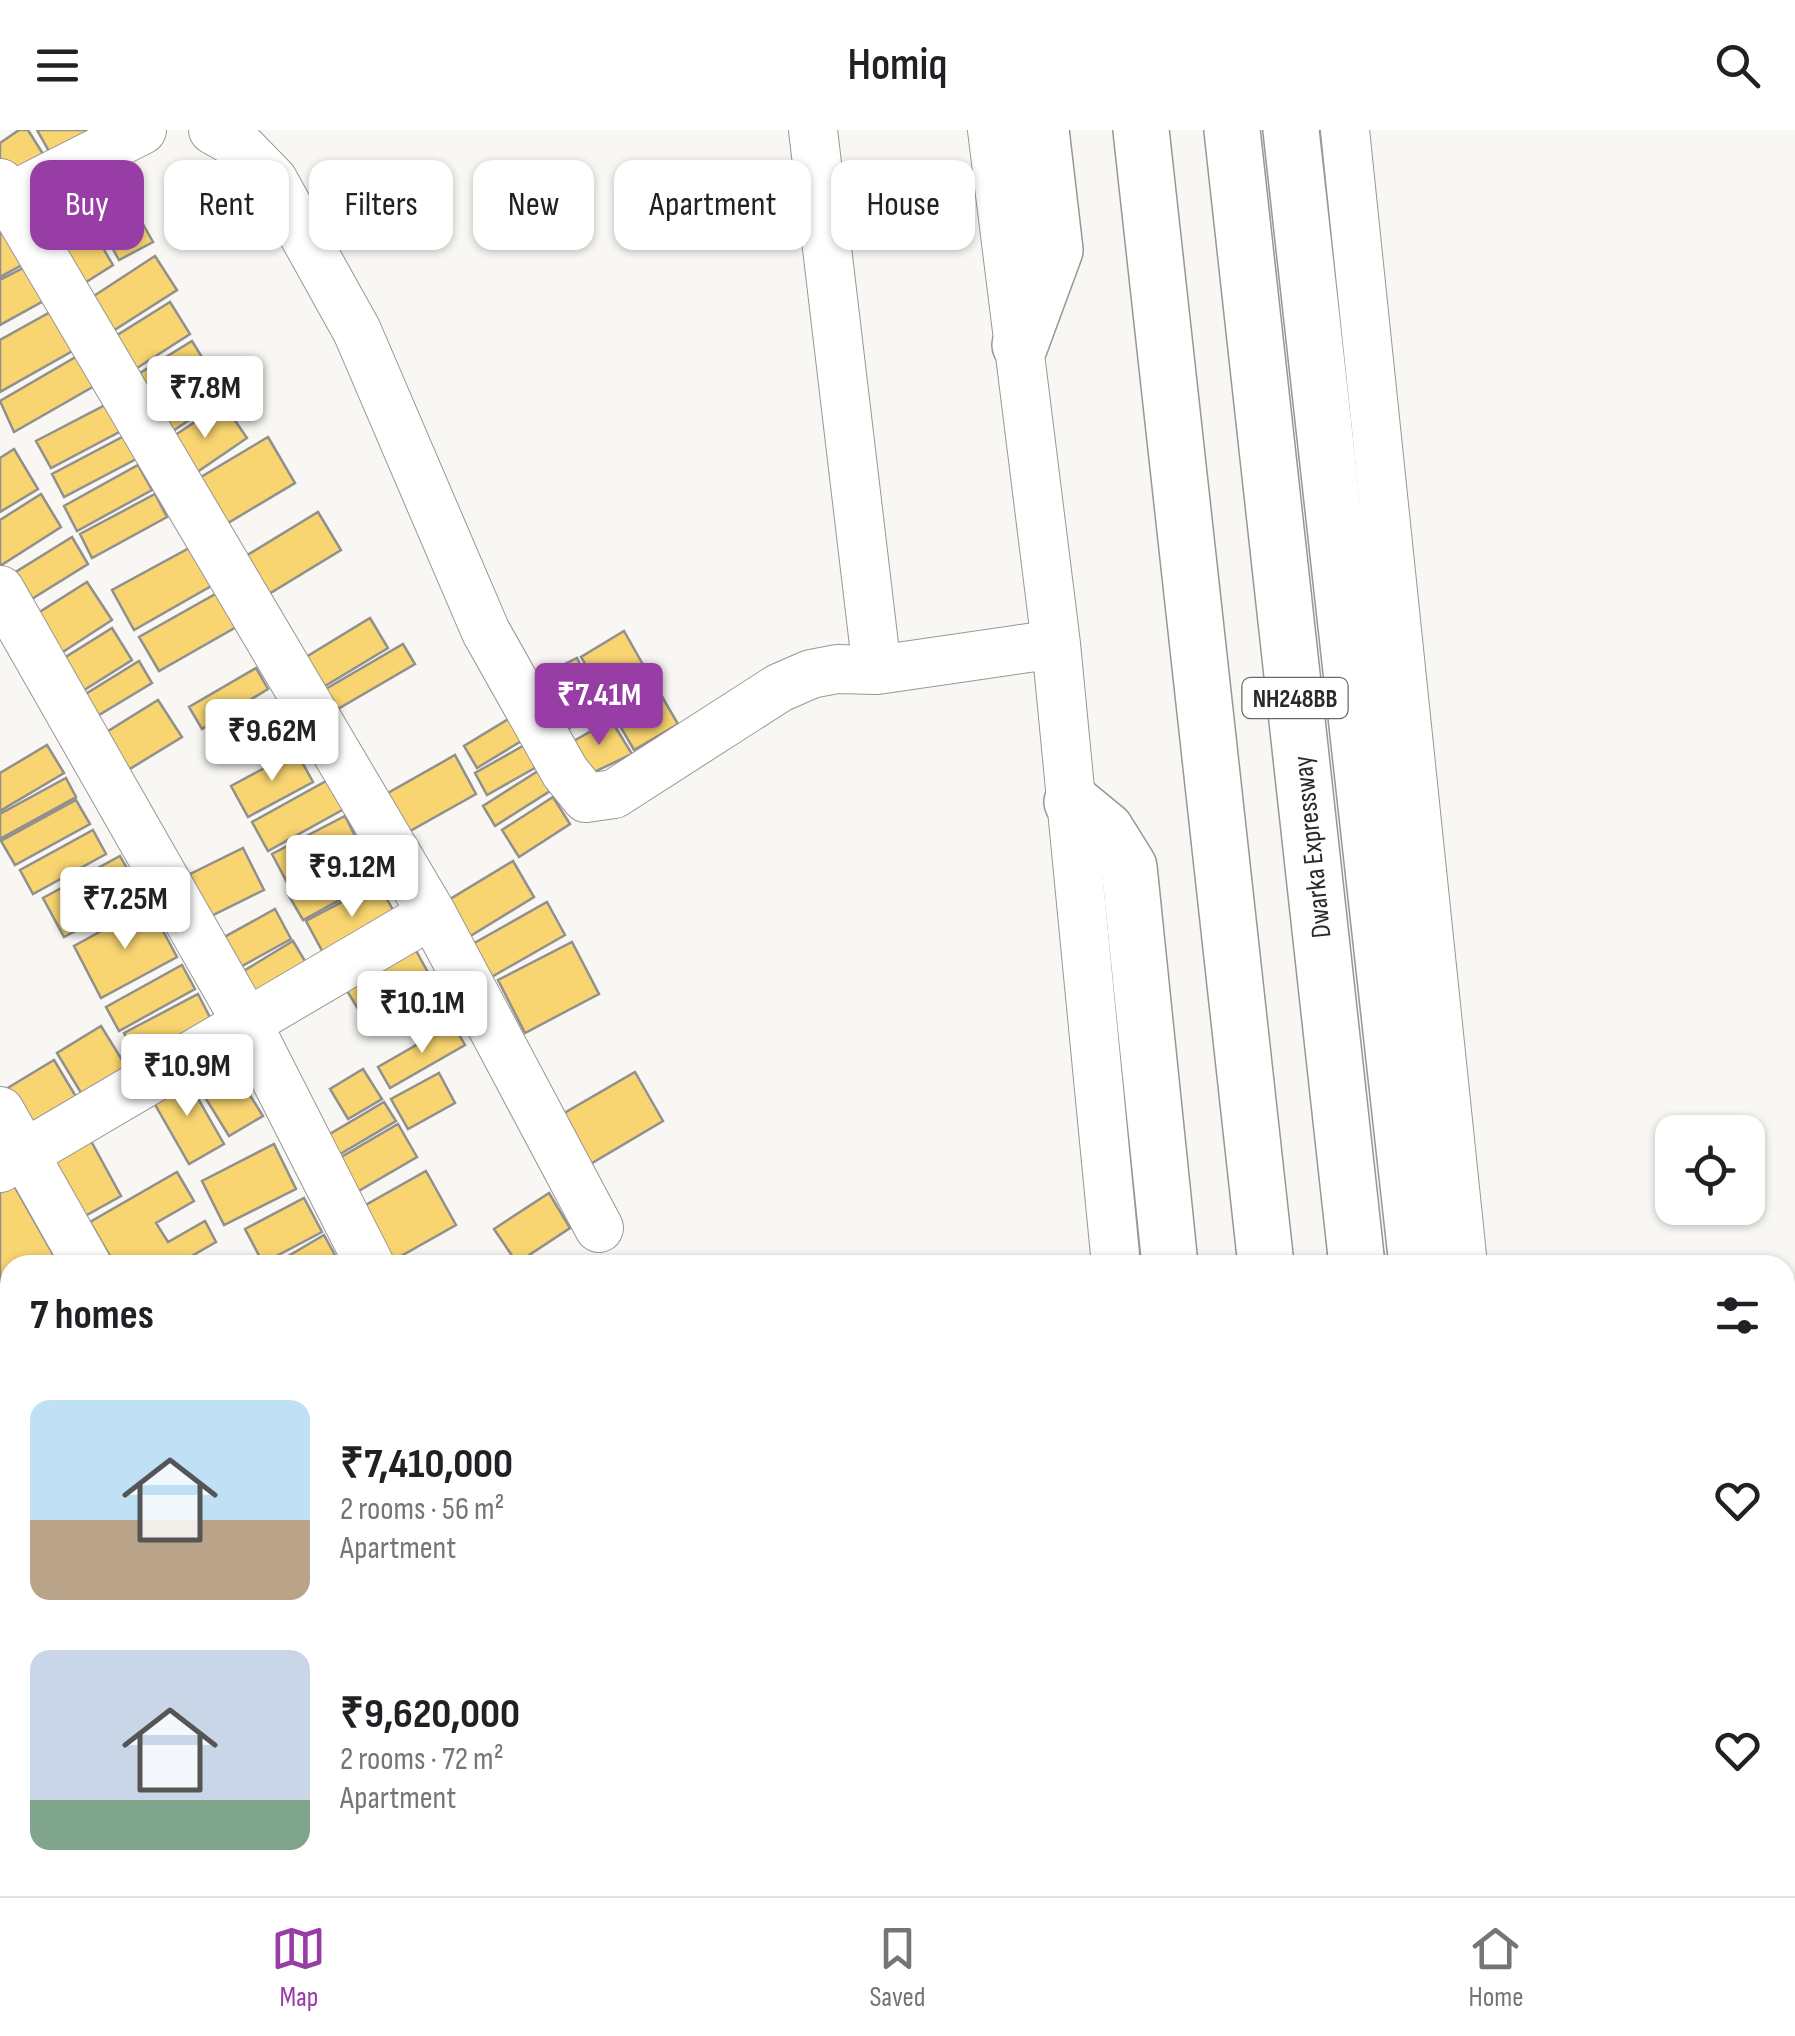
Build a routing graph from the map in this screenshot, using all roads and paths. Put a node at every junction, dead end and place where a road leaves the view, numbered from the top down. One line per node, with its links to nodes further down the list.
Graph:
1 (142, 130): 10 (street)
2 (813, 130): 14 (street)
3 (992, 130): 11 (street)
4 (1040, 130): 11 (main road)
5 (1142, 130): 25 (main road, NH248BB)
6 (1232, 130): 26 (main road, Dwarka Expressway / NH248BB)
7 (1291, 130): 27 (main road)
8 (1345, 130): 28 (street)
9 (228, 135): 14 (street)
10 (3, 194): 16 (street)
11 (1020, 345): 13 (street)
12 (0, 590): 17 (street)
13 (1056, 644): 14 (street); 15 (street)
14 (877, 670)
15 (1072, 802): 23 (street); 24 (main road)
16 (432, 914): 17 (street); 20 (street)
17 (248, 1025): 19 (street); 22 (street)
18 (0, 1111): 19 (street)
19 (12, 1161): 21 (street)
20 (599, 1228)
21 (80, 1255)
22 (365, 1255)
23 (1115, 1255)
24 (1169, 1255)
25 (1265, 1255)
26 (1356, 1255)
27 (1416, 1255)
28 (1462, 1255)

